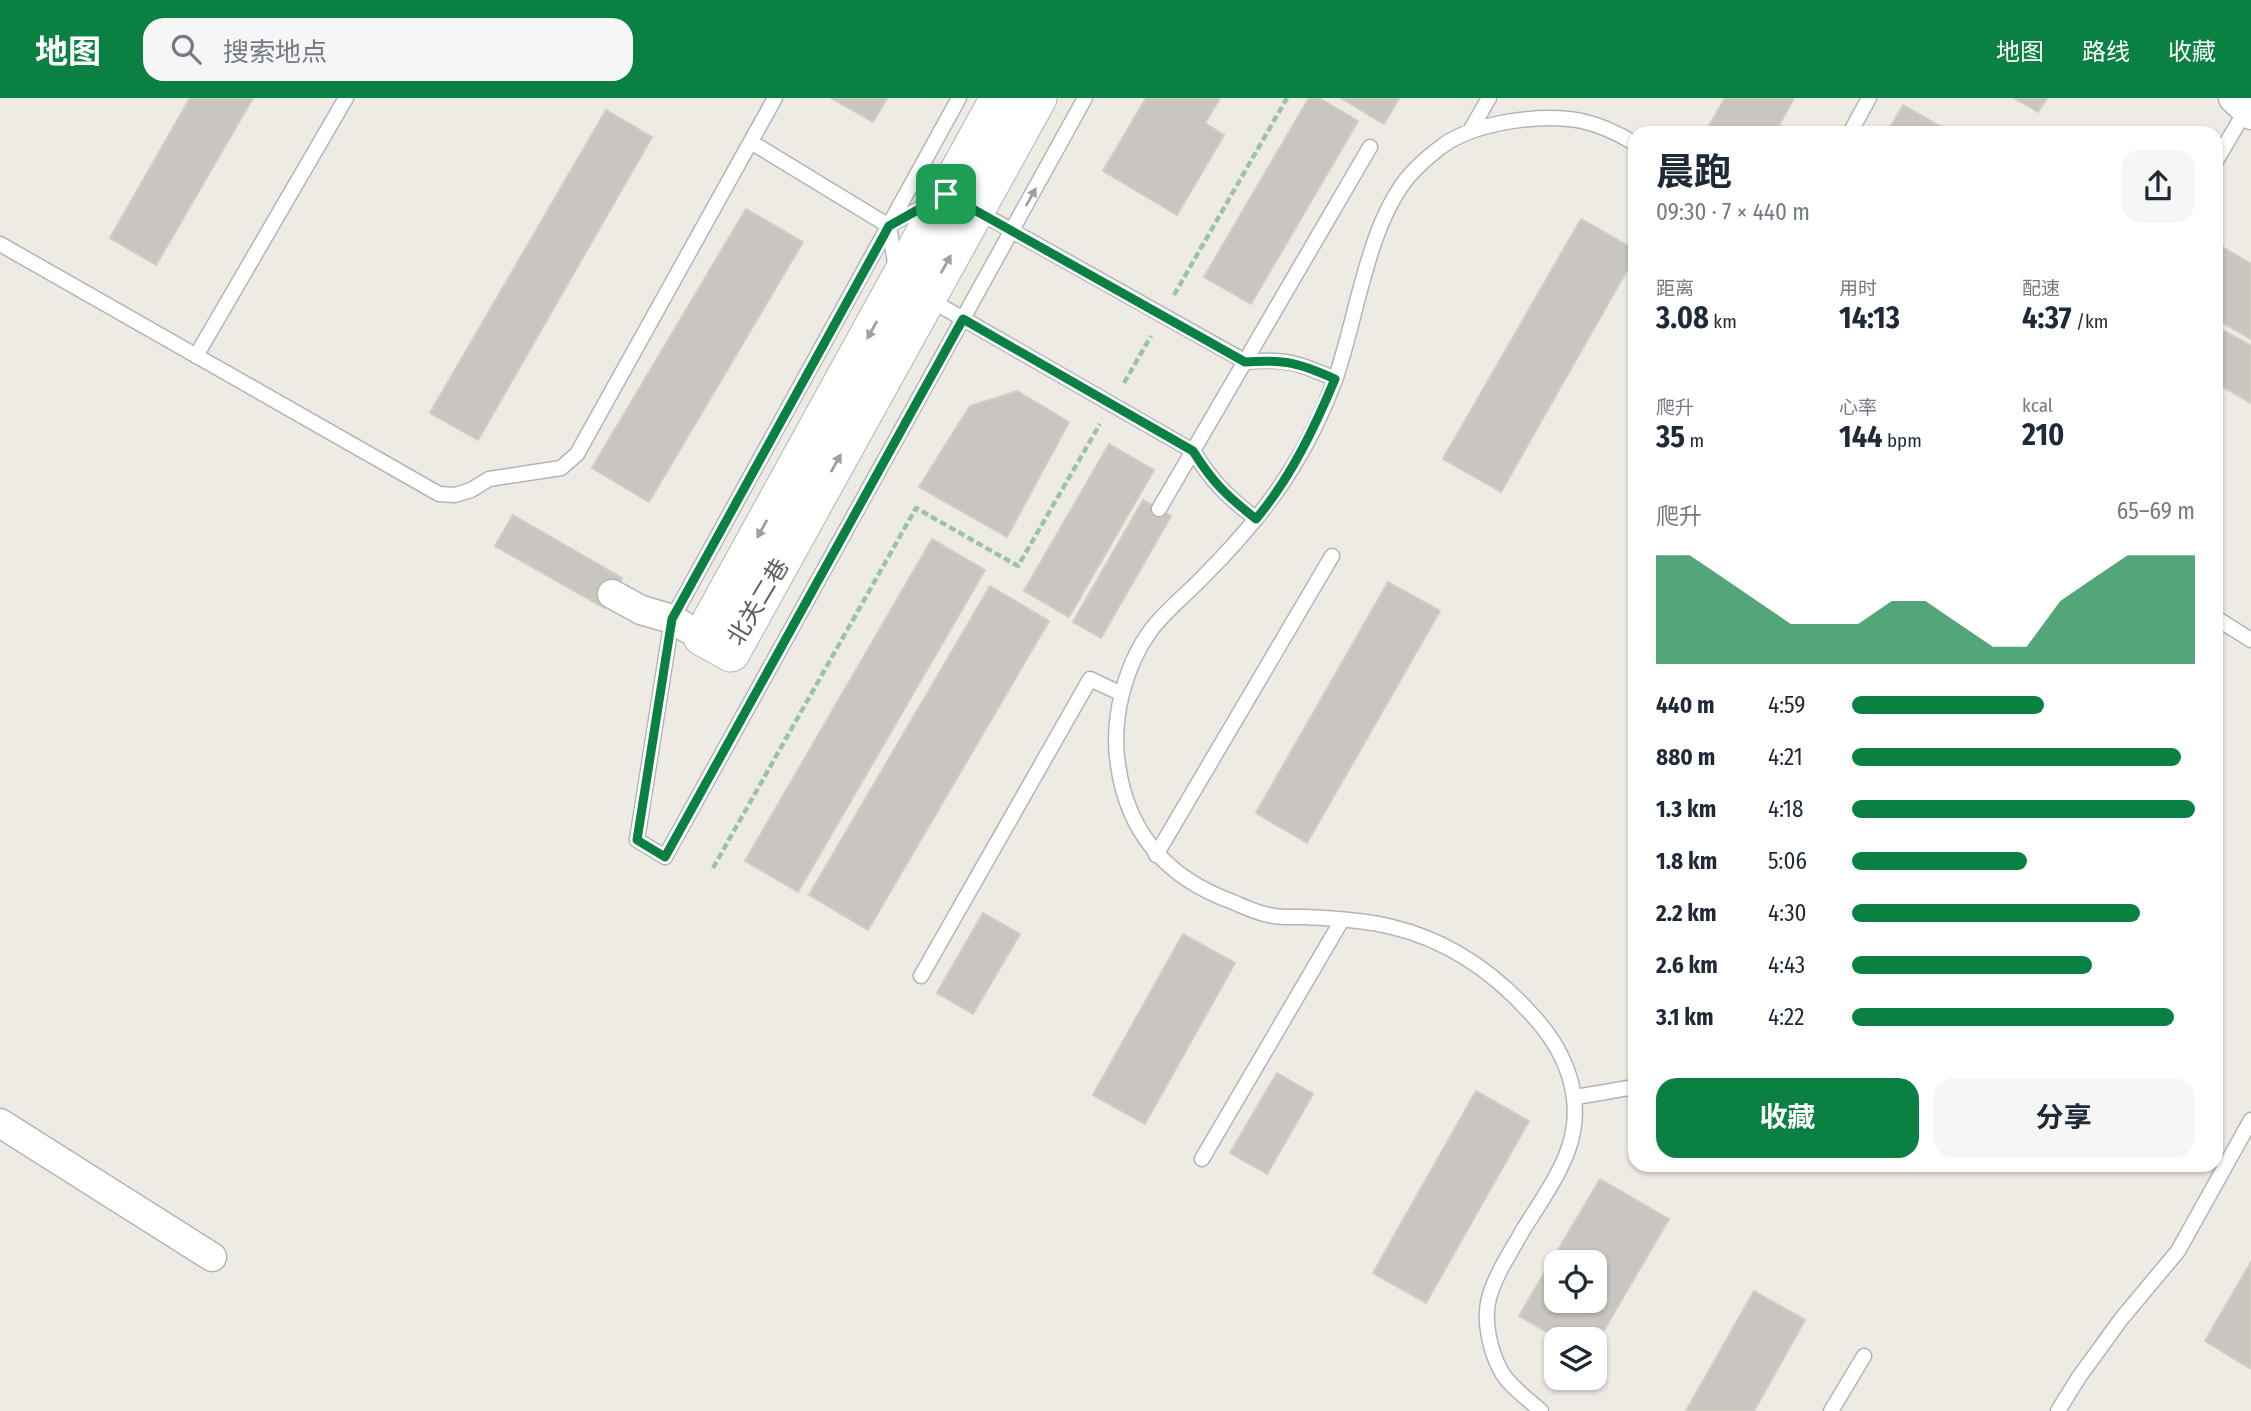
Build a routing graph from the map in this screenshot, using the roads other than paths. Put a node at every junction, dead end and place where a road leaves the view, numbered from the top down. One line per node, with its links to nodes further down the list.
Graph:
1 (346, 98): 22 (lane)
2 (775, 98): 13 (lane)
3 (959, 98): 17 (lane)
4 (999, 98): 16 (street, 北关二巷)
5 (1038, 98): 16 (street, 北关二巷)
6 (1085, 98): 18 (lane, one-way to 6)
7 (1489, 98): 11 (lane)
8 (1870, 98): 10 (lane)
9 (2245, 106): 15 (lane)
10 (1854, 126)
11 (1470, 131): 12 (lane); 24 (lane)
12 (1628, 139)
13 (751, 142): 17 (lane); 22 (lane)
14 (1370, 147): 23 (lane)
15 (2223, 147)
16 (961, 202): 17 (lane); 18 (lane); 20 (street, 北关二巷)
17 (889, 226): 20 (lane); 31 (lane)
18 (1012, 231): 21 (lane); 23 (lane)
19 (0, 244): 22 (lane)
20 (913, 290): 21 (lane); 31 (street, 北关二巷)
21 (963, 319): 25 (lane); 31 (lane)
22 (196, 356)
23 (1245, 362): 24 (lane); 25 (lane)
24 (1335, 379): 27 (lane)
25 (1193, 451): 26 (lane); 27 (lane)
26 (1159, 509)
27 (1256, 519): 33 (lane)
28 (1332, 556): 34 (lane)
29 (612, 594): 31 (street)
30 (2223, 622): 32 (lane)
31 (687, 628)
32 (2251, 640)
33 (1122, 694): 34 (lane); 36 (lane)
34 (1156, 855): 35 (lane)
35 (1342, 919): 38 (lane); 41 (lane)
36 (922, 976)
37 (1628, 1088): 38 (lane)
38 (1576, 1097): 46 (lane)
39 (2251, 1120): 42 (lane)
40 (0, 1123): 44 (street)
41 (1202, 1159)
42 (2223, 1170)
43 (2222, 1172): 48 (lane)
44 (212, 1257)
45 (1864, 1356): 47 (lane)
46 (1541, 1411)
47 (1831, 1411)
48 (2058, 1411)

